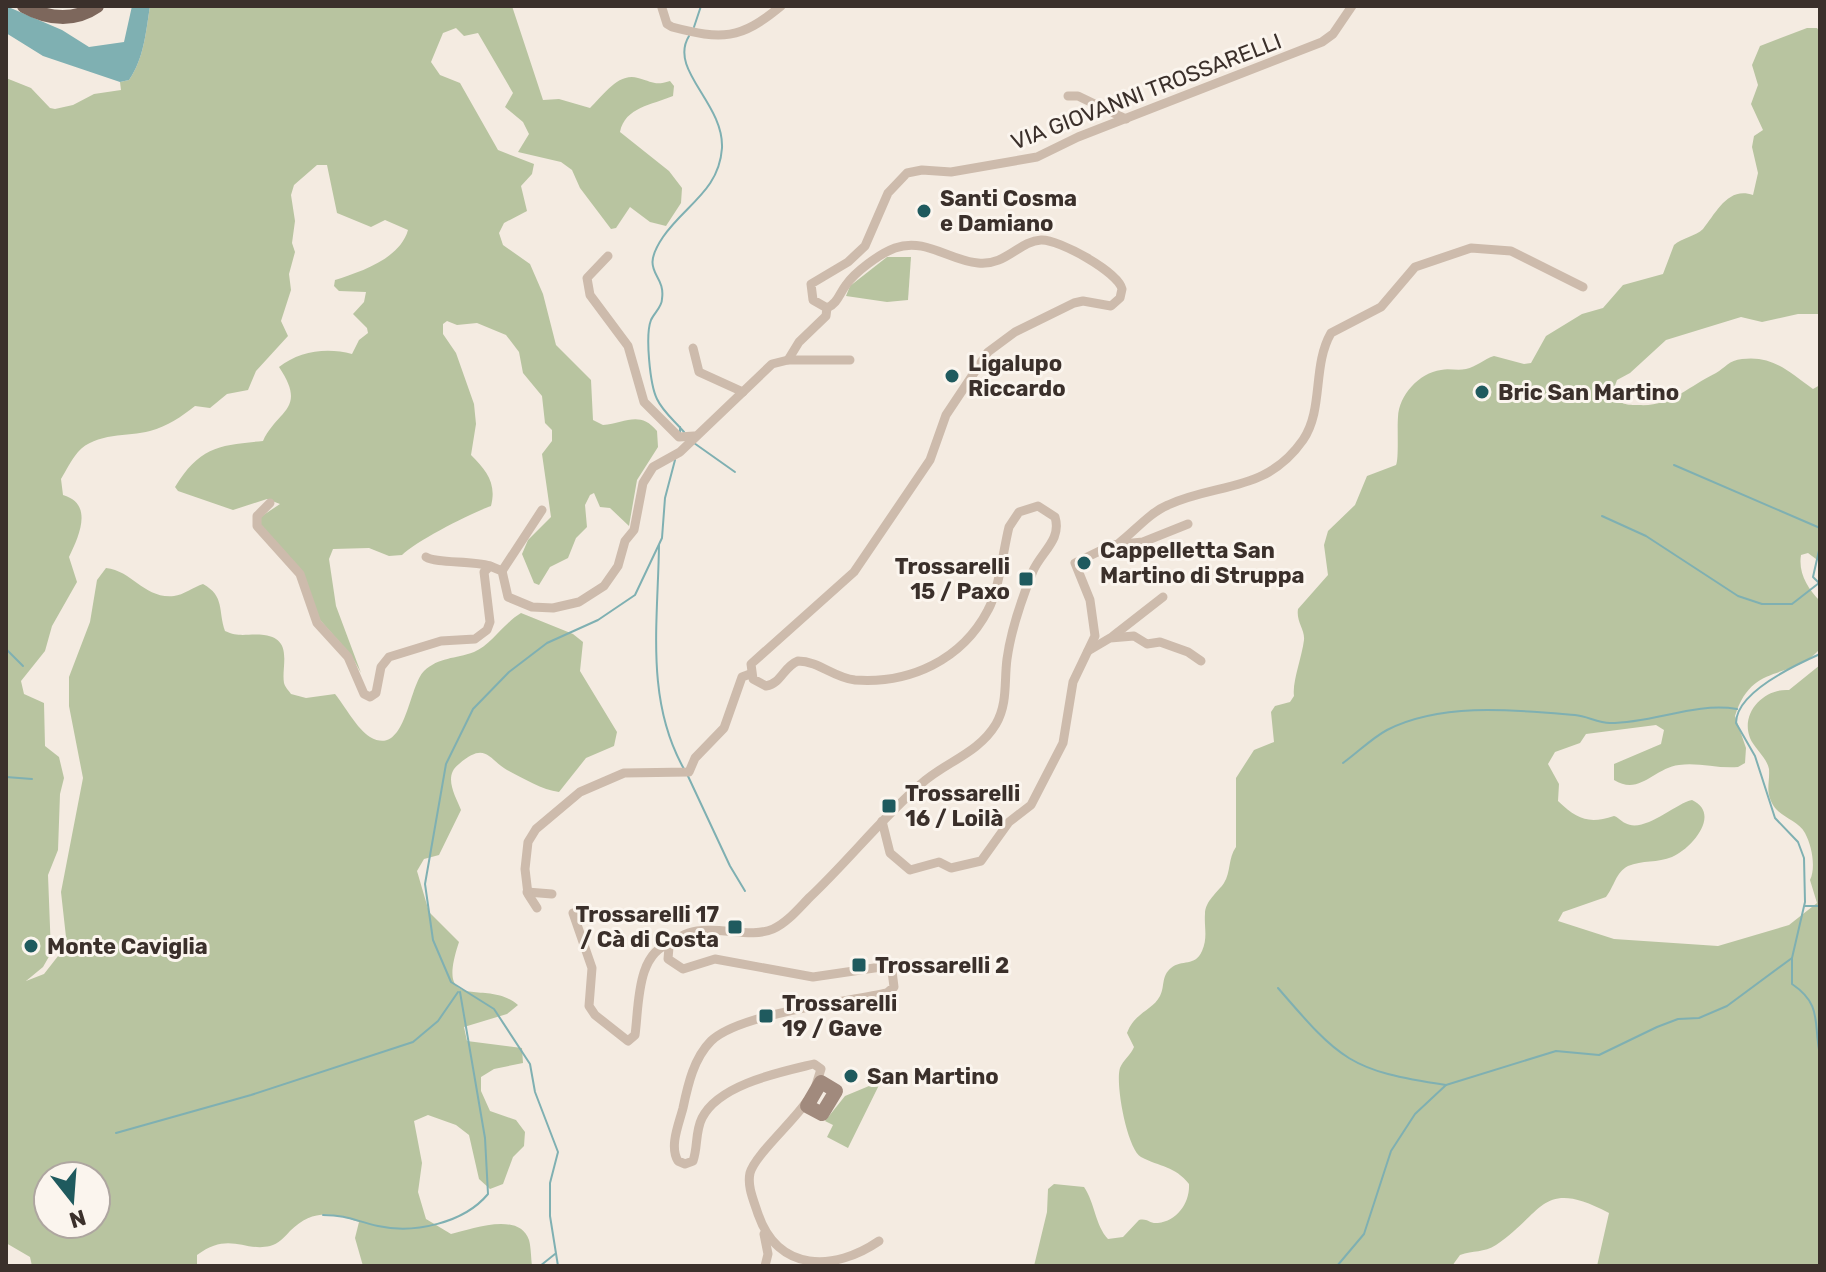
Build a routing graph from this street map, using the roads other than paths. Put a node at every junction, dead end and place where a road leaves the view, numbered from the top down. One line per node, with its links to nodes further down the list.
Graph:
1 (24, 6): 2 (main road)
2 (97, 6)
3 (781, 6): 5 (street)
4 (1352, 6): 7 (street, VIA GIOVANNI TROSSARELLI)
5 (662, 8)
6 (1068, 96): 7 (street)
7 (1126, 119): 10 (street, VIA GIOVANNI TROSSARELLI)
8 (608, 256): 15 (street)
9 (1583, 287): 19 (street)
10 (827, 308): 12 (street); 27 (street)
11 (693, 348): 14 (street)
12 (788, 360): 13 (street); 14 (street)
13 (850, 360)
14 (743, 392): 15 (street)
15 (694, 436): 22 (street)
16 (270, 503): 21 (street)
17 (542, 510): 22 (street)
18 (1188, 524): 19 (street)
19 (1119, 543): 25 (street)
20 (426, 557): 21 (street)
21 (490, 566): 22 (street)
22 (502, 571)
23 (1163, 597): 24 (street)
24 (1110, 638): 25 (street); 26 (street)
25 (1088, 651): 28 (street)
26 (1201, 661)
27 (750, 674): 28 (street); 29 (street)
28 (882, 821): 33 (street)
29 (527, 892): 30 (street); 31 (street)
30 (552, 894)
31 (537, 908)
32 (573, 913): 33 (street)
33 (672, 943): 34 (street)
34 (764, 1234): 36 (street); 37 (street)
35 (879, 1241): 37 (street)
36 (765, 1266)
37 (815, 1266)

